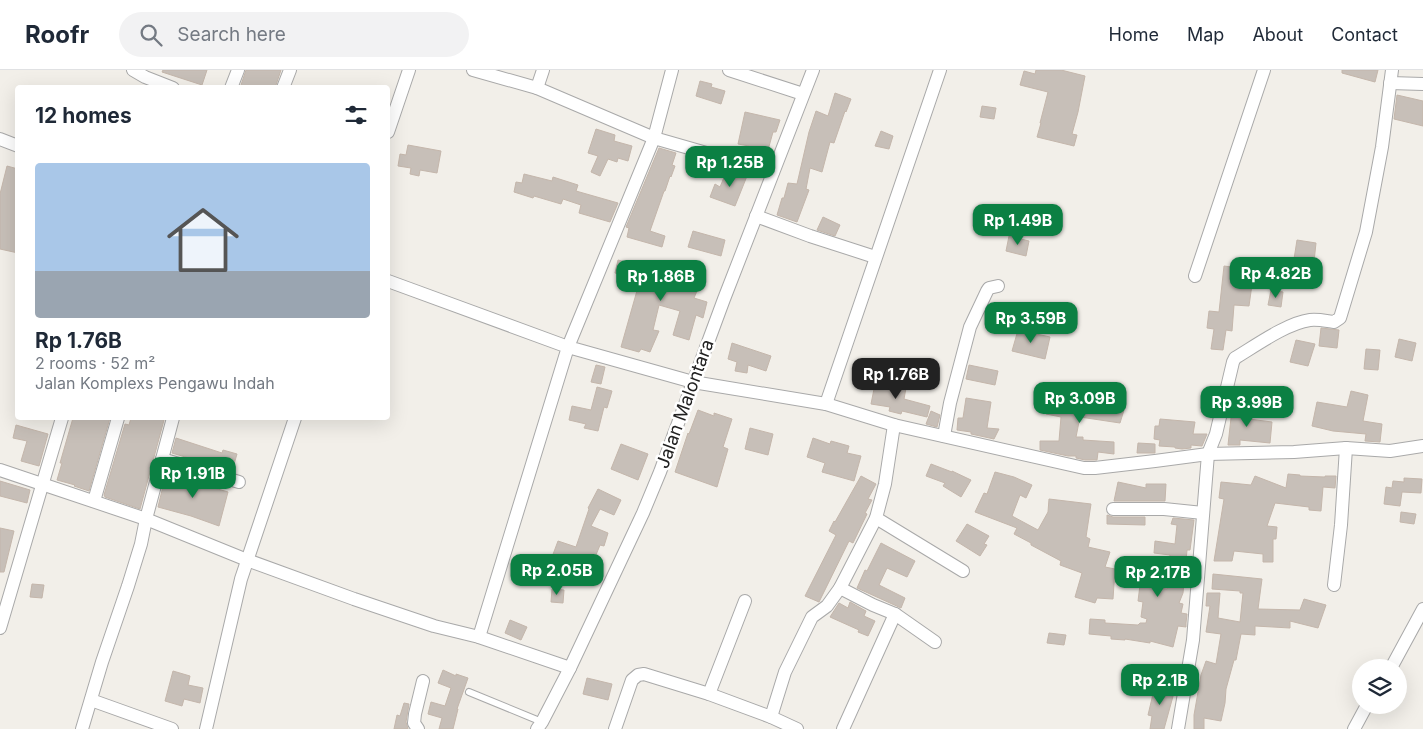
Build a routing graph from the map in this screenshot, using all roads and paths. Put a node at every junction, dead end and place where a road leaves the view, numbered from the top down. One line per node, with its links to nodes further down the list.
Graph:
1 (133, 70): 14 (street)
2 (238, 70): 15 (street)
3 (290, 70): 16 (street)
4 (409, 70): 19 (street)
5 (473, 70): 17 (street)
6 (543, 70): 17 (street)
7 (672, 70): 20 (street)
8 (729, 70): 18 (street)
9 (813, 70): 18 (street, Jalan Malontara)
10 (940, 70): 25 (street)
11 (1264, 70): 26 (street)
12 (1391, 76): 13 (street); 40 (street)
13 (1423, 84)
14 (166, 85)
15 (232, 85)
16 (284, 85)
17 (537, 88): 20 (street)
18 (803, 94): 23 (street, Jalan Malontara)
19 (390, 126)
20 (654, 138): 23 (street); 29 (street)
21 (0, 139): 22 (street)
22 (15, 145)
23 (773, 172): 24 (street, Jalan Malontara)
24 (756, 216): 25 (street); 30 (street, Jalan Malontara)
25 (875, 257): 31 (street)
26 (1195, 276)
27 (390, 282): 29 (street)
28 (998, 286): 37 (street)
29 (568, 347): 30 (street); 58 (street)
30 (693, 382): 31 (street); 61 (street, Jalan Malontara)
31 (826, 404): 36 (street)
32 (61, 420): 44 (street)
33 (117, 420): 45 (street)
34 (172, 420): 41 (street)
35 (294, 420): 50 (street)
36 (894, 425): 37 (street); 48 (street)
37 (944, 436): 40 (street)
38 (1423, 446): 39 (street)
39 (1346, 448): 40 (street); 52 (street)
40 (1208, 454): 47 (street)
41 (162, 459): 43 (street); 49 (street)
42 (0, 470): 44 (street)
43 (240, 482)
44 (42, 483): 45 (street); 57 (street)
45 (94, 501): 49 (street)
46 (1113, 510): 47 (street)
47 (1203, 513): 76 (street)
48 (876, 518): 51 (street); 53 (street)
49 (146, 519): 50 (street); 65 (street)
50 (247, 560): 58 (street); 72 (street)
51 (964, 571)
52 (1334, 585)
53 (840, 588): 56 (street); 67 (street)
54 (745, 601): 64 (street)
55 (1423, 609): 60 (street)
56 (895, 614): 59 (street); 75 (street)
57 (0, 628)
58 (479, 638): 61 (street)
59 (935, 642)
60 (1396, 659)
61 (570, 668): 68 (street, Jalan Malontara)
62 (423, 681): 73 (street)
63 (469, 692): 68 (lane)
64 (709, 694): 67 (street); 69 (street)
65 (90, 700): 70 (street); 71 (street)
66 (1362, 714): 77 (street)
67 (771, 717): 74 (street)
68 (539, 725)
69 (619, 728)
70 (82, 729)
71 (172, 729)
72 (206, 729)
73 (418, 729)
74 (797, 729)
75 (843, 729)
76 (1178, 729)
77 (1354, 729)

